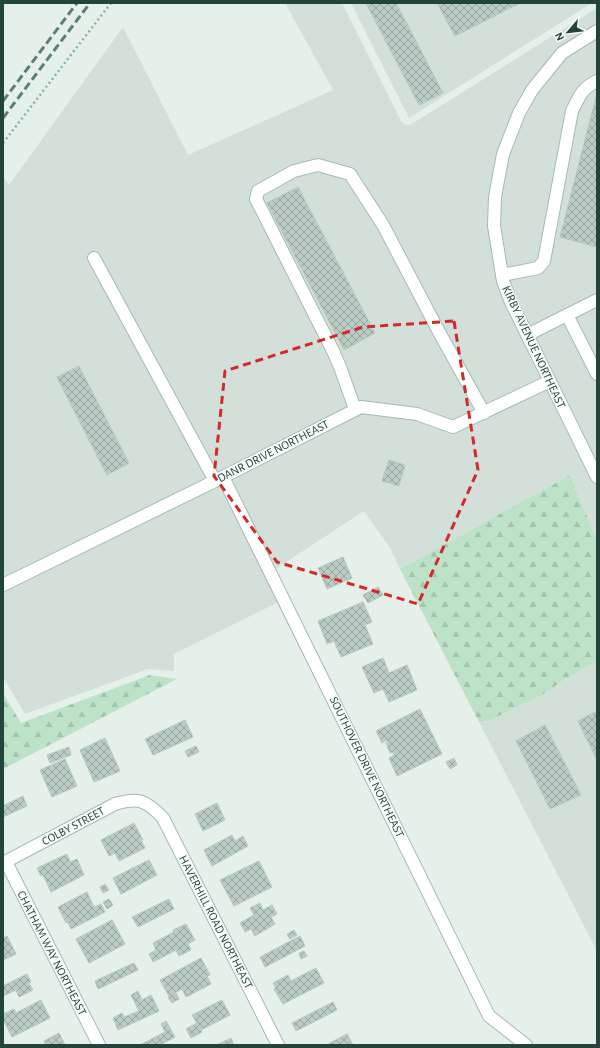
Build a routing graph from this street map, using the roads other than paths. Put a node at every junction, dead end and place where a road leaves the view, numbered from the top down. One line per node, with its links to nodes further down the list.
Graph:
1 (597, 30): 4 (street, KIRBY AVENUE NORTHEAST)
2 (597, 81): 4 (street)
3 (94, 258): 13 (street, SOUTHOVER DRIVE NORTHEAST)
4 (502, 274): 7 (street, KIRBY AVENUE NORTHEAST)
5 (597, 300): 6 (street)
6 (567, 315): 7 (street); 8 (street)
7 (527, 335): 9 (street, KIRBY AVENUE NORTHEAST)
8 (597, 374)
9 (550, 381): 11 (street, DANR DRIVE NORTHEAST); 12 (street, KIRBY AVENUE NORTHEAST)
10 (355, 409): 11 (street, DANR DRIVE NORTHEAST); 11 (street); 13 (street, DANR DRIVE NORTHEAST)
11 (484, 413)
12 (597, 477)
13 (219, 479): 14 (street, DANR DRIVE NORTHEAST); 19 (street, SOUTHOVER DRIVE NORTHEAST)
14 (3, 585)
15 (147, 803): 16 (street, COLBY STREET); 18 (street, HAVERHILL ROAD NORTHEAST)
16 (5, 862): 17 (street, CHATHAM WAY NORTHEAST)
17 (99, 1045)
18 (278, 1045)
19 (526, 1045)

